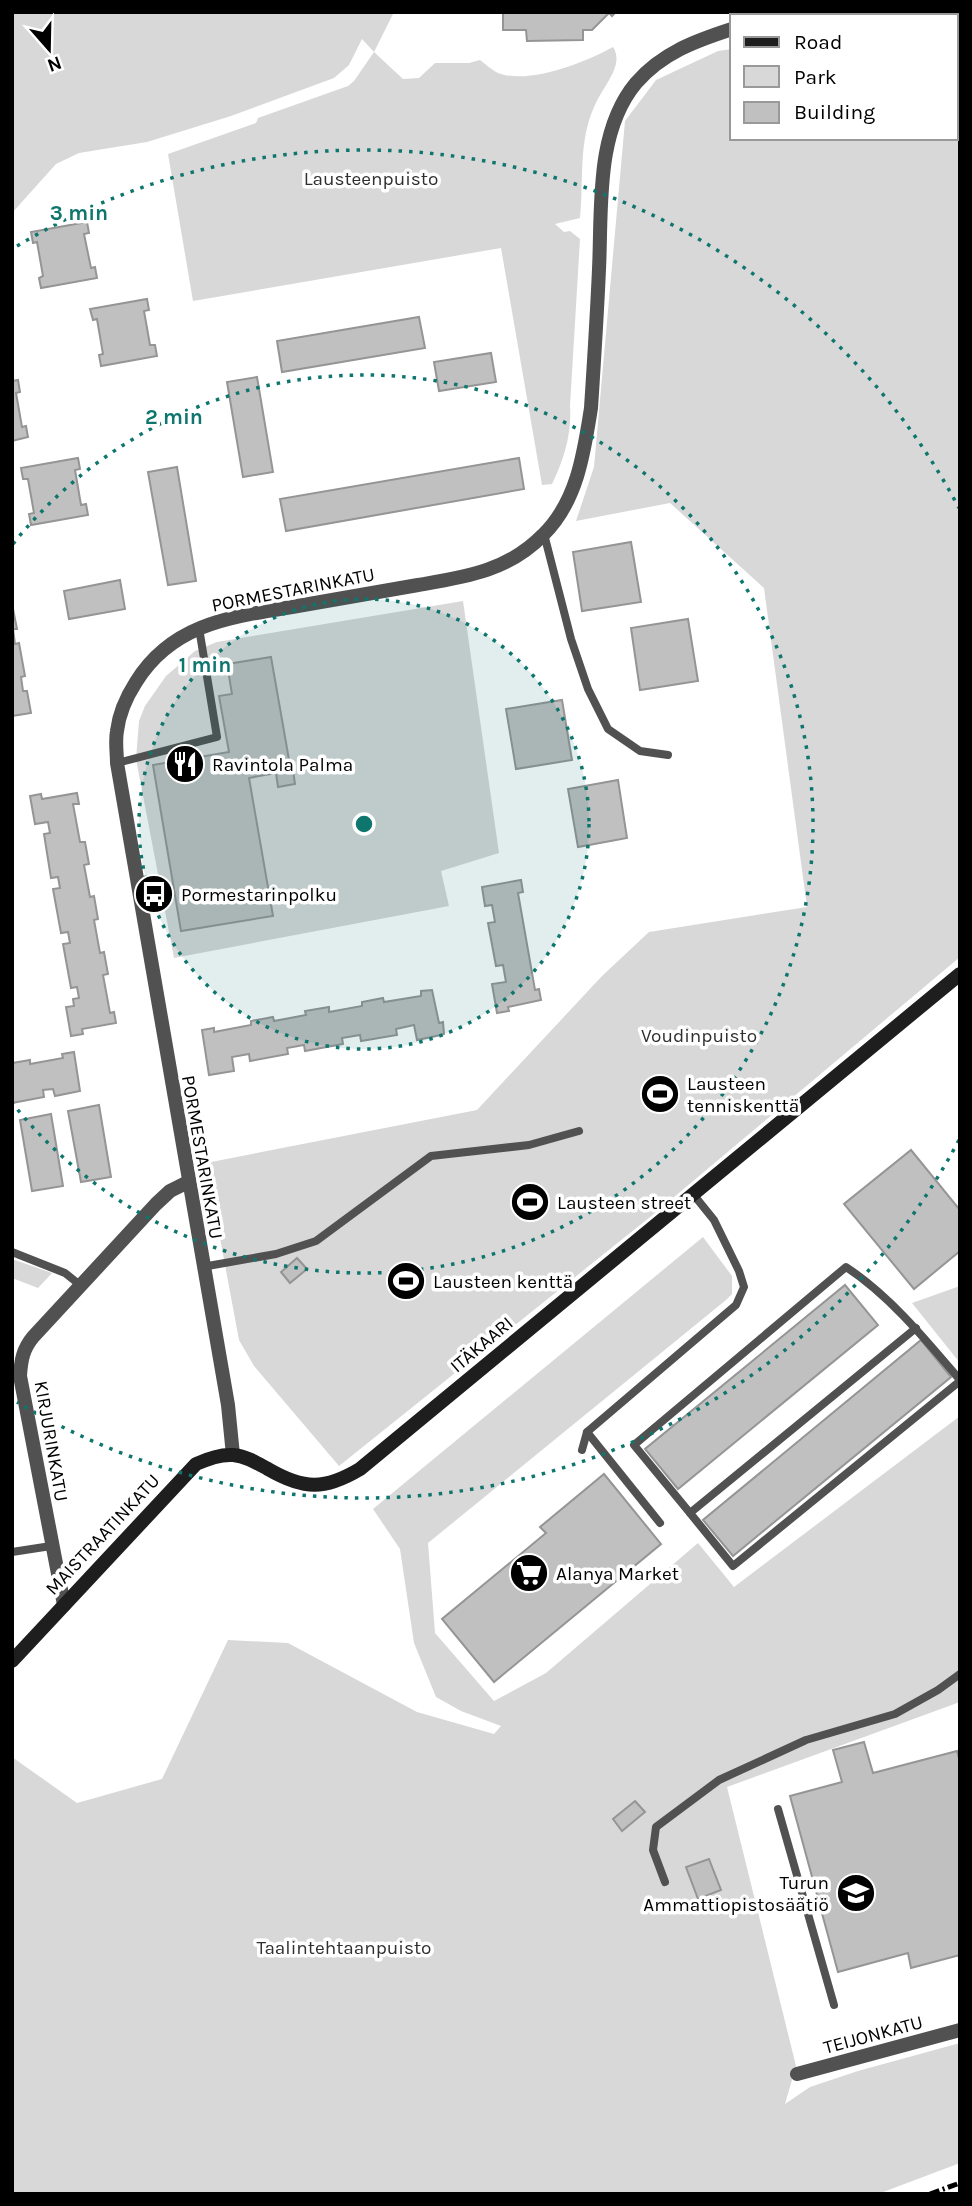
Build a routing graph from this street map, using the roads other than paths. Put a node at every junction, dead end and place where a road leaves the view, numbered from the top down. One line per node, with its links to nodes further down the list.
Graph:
1 (730, 30): 2 (street, PORMESTARINKATU)
2 (544, 534): 3 (street, PORMESTARINKATU); 4 (lane)
3 (199, 628): 5 (street, PORMESTARINKATU); 5 (lane)
4 (668, 755)
5 (117, 763): 8 (street, PORMESTARINKATU)
6 (960, 974): 9 (street, ITÄKAARI)
7 (579, 1131): 11 (lane)
8 (188, 1182): 11 (street, PORMESTARINKATU); 12 (street, KIRJURINKATU)
9 (693, 1194): 15 (lane); 17 (street, ITÄKAARI)
10 (12, 1252): 12 (lane)
11 (202, 1267): 17 (street, PORMESTARINKATU)
12 (80, 1285): 20 (street, KIRJURINKATU)
13 (916, 1328): 14 (lane); 18 (lane); 18 (lane)
14 (960, 1380): 18 (lane)
15 (587, 1432): 16 (lane); 19 (lane)
16 (583, 1450)
17 (233, 1455): 22 (street, MAISTRAATINKATU)
18 (690, 1513)
19 (660, 1523)
20 (51, 1545): 21 (lane); 22 (street, KIRJURINKATU)
21 (12, 1552)
22 (64, 1605): 23 (street, MAISTRAATINKATU)
23 (12, 1661)
24 (960, 1674): 26 (lane)
25 (778, 1809): 27 (lane)
26 (665, 1882)
27 (834, 2005)
28 (960, 2030): 29 (street, TEIJONKATU)
29 (797, 2074)

